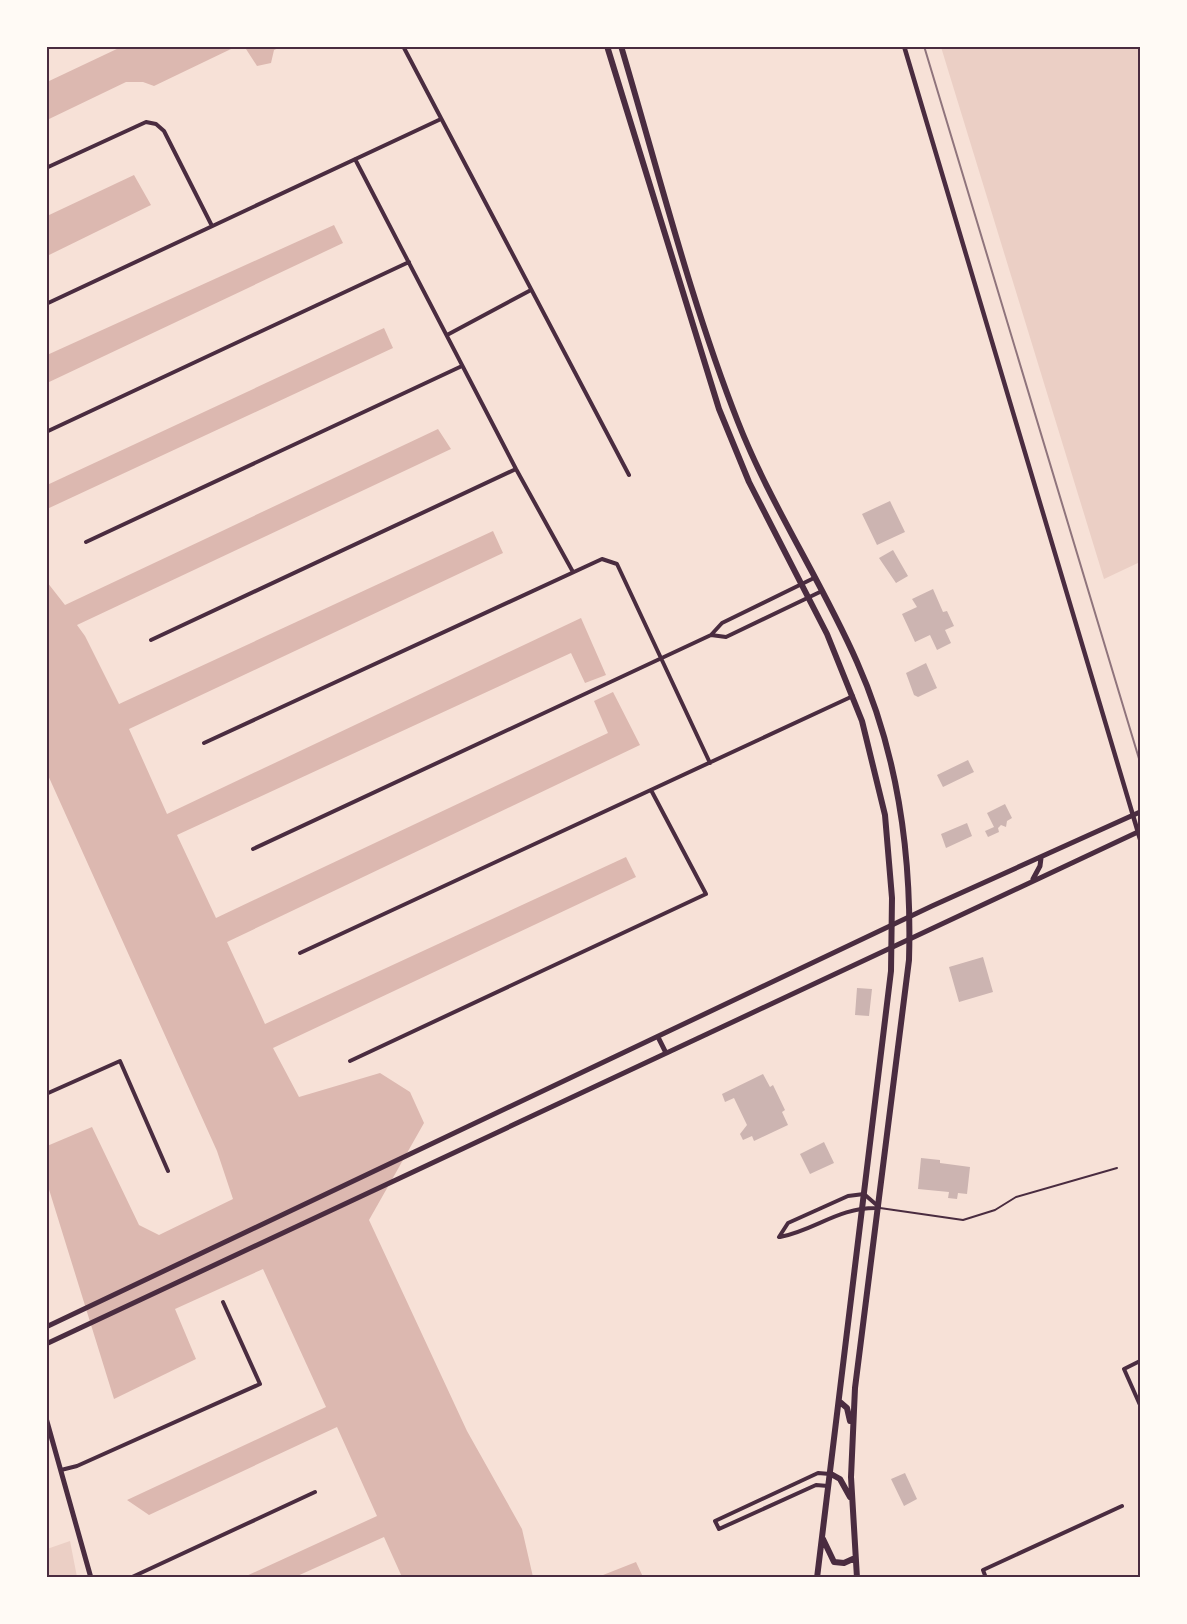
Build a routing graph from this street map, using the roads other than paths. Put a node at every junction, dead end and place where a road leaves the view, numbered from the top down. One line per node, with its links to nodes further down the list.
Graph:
1 (402, 46): 5 (street)
2 (607, 46): 14 (main road)
3 (621, 46): 16 (main road)
4 (904, 46): 33 (street)
5 (441, 119): 6 (street); 10 (street)
6 (355, 159): 8 (street); 9 (street)
7 (46, 168): 8 (street)
8 (212, 226): 11 (street)
9 (409, 262): 12 (street); 15 (street)
10 (531, 290): 12 (street); 18 (street)
11 (46, 304)
12 (447, 335): 13 (street)
13 (462, 366): 17 (street); 19 (street)
14 (728, 431): 16 (main road); 22 (main road)
15 (46, 432)
16 (745, 438): 21 (main road)
17 (516, 469): 20 (street); 26 (street)
18 (629, 475)
19 (86, 542)
20 (573, 572): 27 (street); 29 (street)
21 (814, 579): 22 (street); 23 (main road)
22 (802, 584): 24 (main road); 25 (street)
23 (822, 591): 24 (street); 39 (main road)
24 (809, 597): 25 (street); 28 (main road)
25 (711, 635): 27 (street)
26 (151, 640)
27 (661, 658): 30 (street); 36 (street)
28 (853, 695): 30 (street); 40 (main road)
29 (204, 743)
30 (710, 763): 31 (street)
31 (651, 790): 43 (street); 46 (street)
32 (1140, 812): 33 (main road)
33 (1133, 815): 34 (street); 37 (main road)
34 (1139, 831): 35 (street); 38 (main road)
35 (1140, 839)
36 (254, 849)
37 (1041, 858): 38 (main road); 39 (main road)
38 (1032, 880): 41 (main road)
39 (910, 918): 40 (main road); 41 (main road)
40 (891, 927): 42 (main road); 44 (main road)
41 (910, 938): 42 (main road); 52 (main road)
42 (891, 947): 45 (main road); 50 (main road)
43 (300, 953)
44 (658, 1037): 45 (main road); 54 (main road)
45 (666, 1053): 55 (main road)
46 (350, 1060)
47 (46, 1094): 49 (street)
48 (1117, 1168): 52 (lane)
49 (168, 1171)
50 (864, 1194): 51 (main road); 51 (street); 52 (street)
51 (862, 1207): 52 (street); 57 (main road)
52 (880, 1208): 60 (main road)
53 (223, 1302): 61 (street)
54 (46, 1327)
55 (46, 1344)
56 (1140, 1361): 58 (street)
57 (840, 1402): 60 (main road); 62 (main road)
58 (1140, 1406)
59 (46, 1418): 61 (main road)
60 (852, 1430): 65 (main road)
61 (60, 1471): 69 (main road)
62 (831, 1474): 63 (main road); 63 (street); 65 (main road)
63 (829, 1486): 67 (main road)
64 (315, 1492): 70 (street)
65 (852, 1500): 68 (main road)
66 (1122, 1506): 73 (street)
67 (823, 1538): 68 (main road); 71 (main road)
68 (855, 1558): 72 (main road)
69 (91, 1578)
70 (130, 1578)
71 (817, 1578)
72 (857, 1578)
73 (986, 1578)

